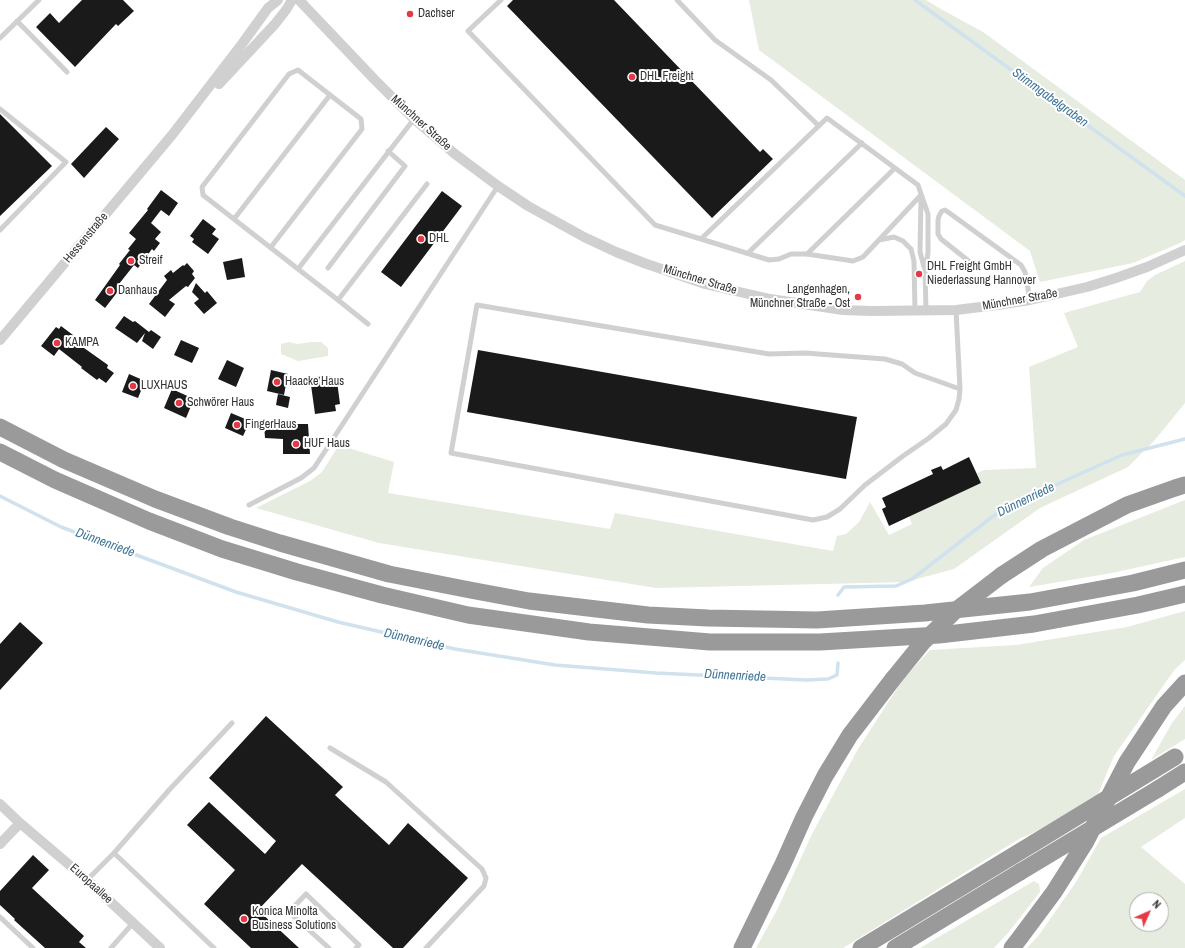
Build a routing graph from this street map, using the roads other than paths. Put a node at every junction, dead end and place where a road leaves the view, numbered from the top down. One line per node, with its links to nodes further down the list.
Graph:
1 (39, 0): 7 (lane)
2 (278, 0): 14 (street, Hessenstraße)
3 (292, 0): 14 (street, Hessenstraße)
4 (299, 0): 12 (street, Münchner Straße)
5 (500, 0): 23 (lane)
6 (677, 0): 13 (lane)
7 (17, 21): 8 (lane); 9 (lane)
8 (0, 38)
9 (68, 72)
10 (330, 95): 21 (lane); 21 (lane); 25 (lane)
11 (0, 109): 22 (lane)
12 (414, 119): 16 (lane); 19 (street, Münchner Straße)
13 (819, 126): 15 (lane); 23 (lane)
14 (172, 135): 38 (street, Hessenstraße)
15 (862, 143): 17 (lane); 27 (lane)
16 (388, 151): 30 (lane); 31 (lane)
17 (896, 168): 20 (lane); 28 (lane)
18 (427, 184): 32 (lane)
19 (498, 186): 36 (street, Münchner Straße); 43 (lane)
20 (921, 195): 24 (lane); 34 (lane)
21 (234, 219): 25 (lane)
22 (0, 230)
23 (701, 239): 27 (lane)
24 (878, 241): 28 (lane); 36 (lane)
25 (271, 247): 31 (lane)
26 (1185, 250): 33 (street, Münchner Straße)
27 (748, 253): 28 (lane)
28 (808, 254)
29 (970, 262): 33 (lane)
30 (328, 268)
31 (298, 269): 32 (lane)
32 (338, 300): 37 (lane)
33 (1030, 300): 35 (street, Münchner Straße)
34 (926, 310): 35 (street, Münchner Straße); 36 (street, Münchner Straße)
35 (956, 310): 39 (lane)
36 (915, 311)
37 (368, 324)
38 (0, 340)
39 (960, 389): 39 (lane)
40 (0, 427): 44 (highway)
41 (0, 452): 45 (highway)
42 (1185, 485): 56 (highway, bridge)
43 (248, 505)
44 (1185, 570)
45 (1185, 594)
46 (1185, 683): 70 (highway)
47 (232, 723): 54 (lane)
48 (330, 748): 65 (lane)
49 (1180, 754): 68 (highway, bridge)
50 (1185, 772): 69 (highway, bridge)
51 (0, 804): 52 (street, Europaallee)
52 (20, 823): 53 (street); 55 (street, Europaallee)
53 (0, 844)
54 (114, 853): 55 (lane); 62 (lane)
55 (87, 880): 58 (street, Europaallee)
56 (762, 909): 66 (highway); 67 (highway)
57 (0, 918): 59 (lane)
58 (133, 923): 60 (lane); 61 (street, Europaallee)
59 (33, 948)
60 (111, 948)
61 (160, 948)
62 (214, 948)
63 (329, 948): 64 (lane)
64 (356, 948)
65 (426, 948)
66 (733, 948)
67 (742, 948)
68 (861, 948)
69 (895, 948)
70 (1012, 948)

